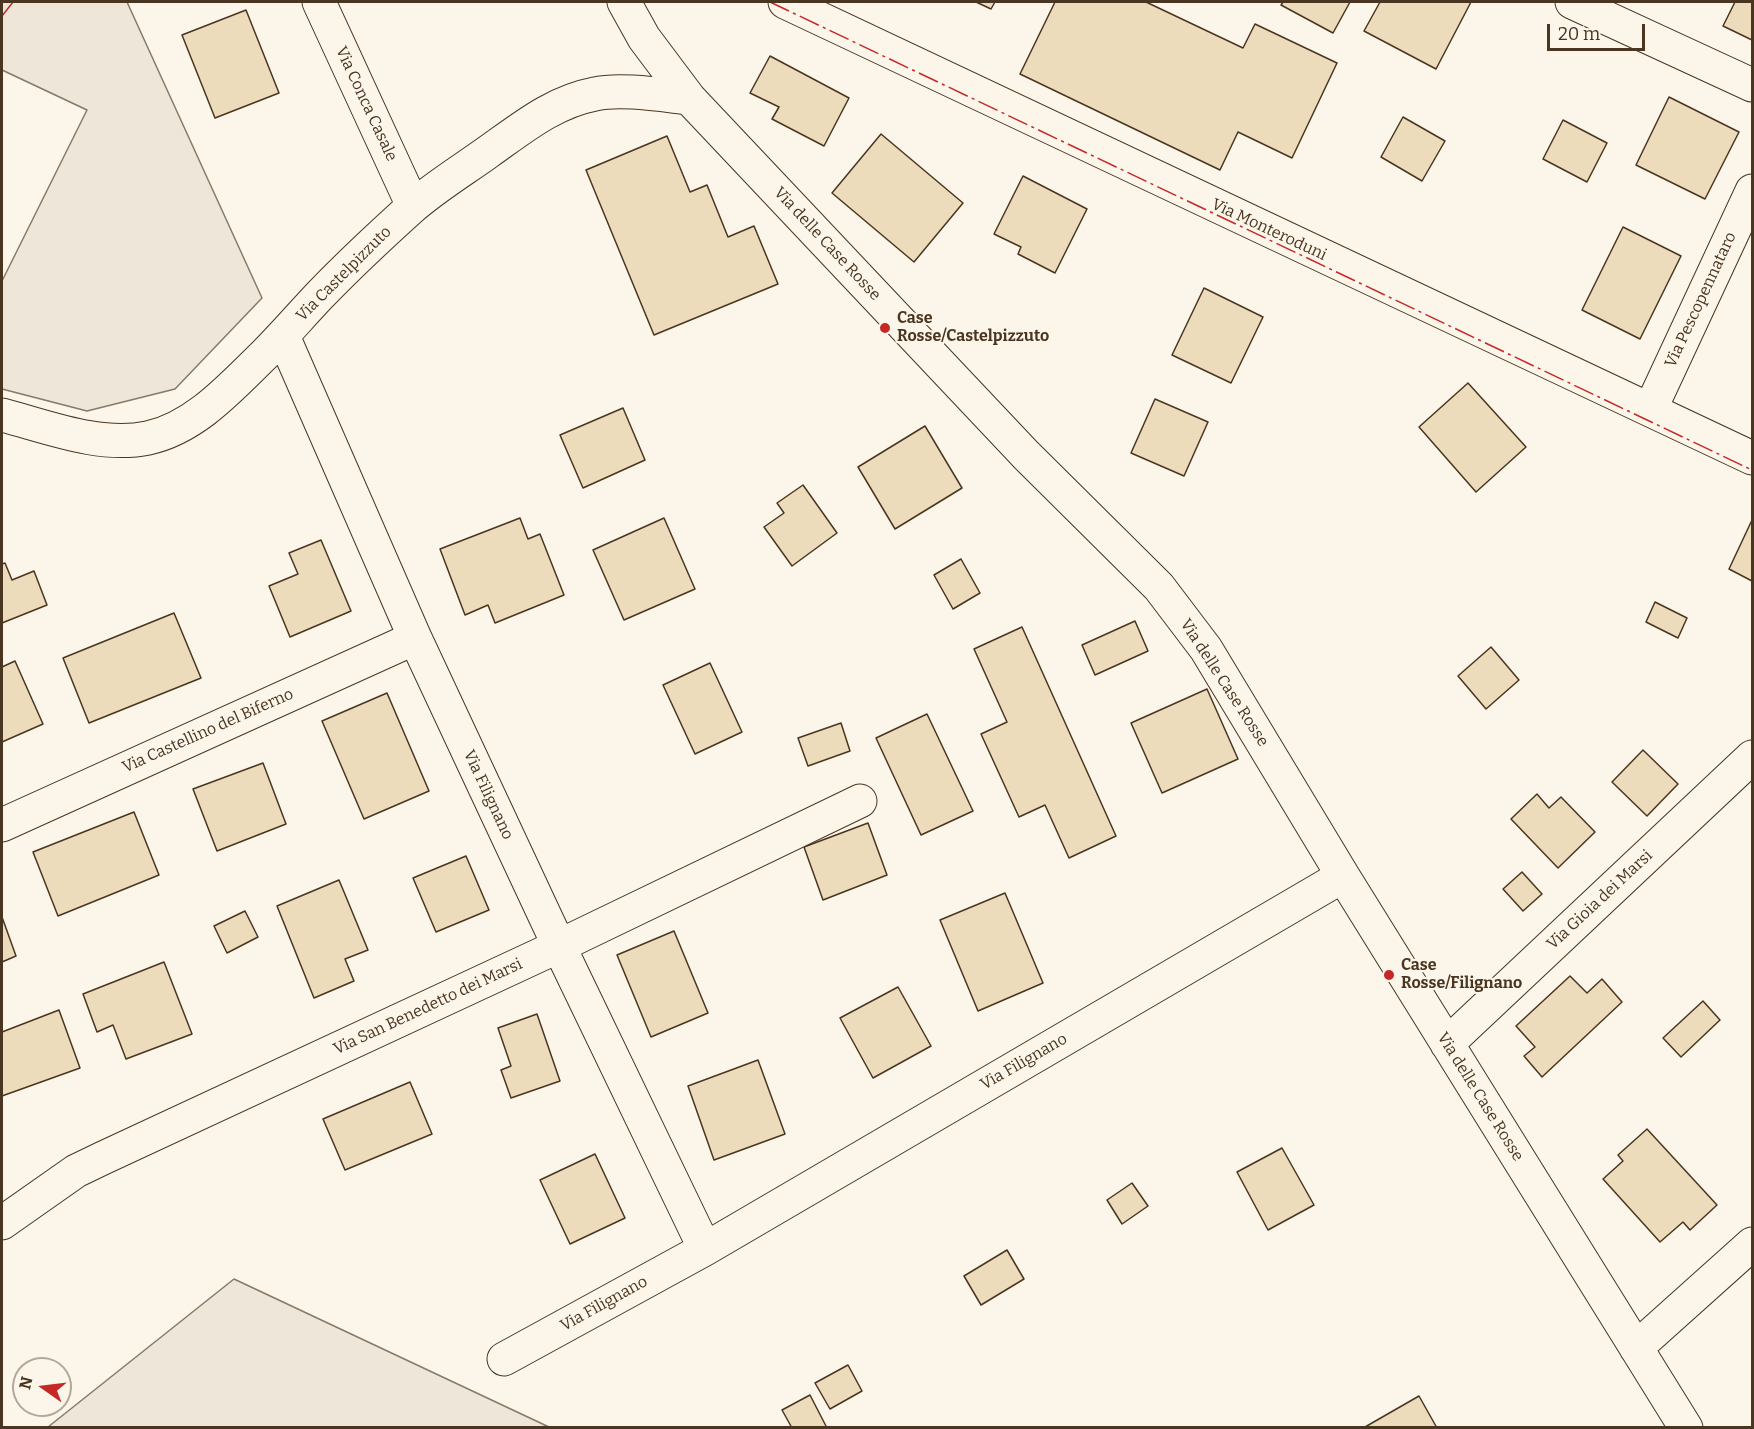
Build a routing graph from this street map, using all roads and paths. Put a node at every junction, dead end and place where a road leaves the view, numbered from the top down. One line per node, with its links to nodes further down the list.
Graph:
1 (318, 2): 8 (street, Via Conca Casale)
2 (624, 2): 6 (street, Via delle Case Rosse)
3 (785, 2): 10 (street, Via Monteroduni)
4 (1572, 2): 5 (street)
5 (1752, 86)
6 (689, 98): 8 (street, Via Castelpizzuto); 17 (street, Via delle Case Rosse)
7 (1752, 191): 10 (street, Via Pescopennataro)
8 (413, 206): 9 (street, Via Castelpizzuto)
9 (283, 336): 11 (street, Via Castelpizzuto); 13 (street, Via Filignano)
10 (1650, 410): 12 (street, Via Monteroduni)
11 (2, 415)
12 (1752, 458)
13 (415, 638): 16 (street, Via Castellino del Biferno); 18 (street, Via Filignano)
14 (1752, 757): 19 (street, Via Gioia dei Marsi)
15 (860, 801): 18 (street, Via San Benedetto dei Marsi)
16 (2, 825)
17 (1343, 876): 19 (street, Via delle Case Rosse); 22 (street, Via Filignano)
18 (559, 946): 20 (street, Via San Benedetto dei Marsi); 22 (street, Via Filignano)
19 (1447, 1044): 23 (street, Via delle Case Rosse)
20 (2, 1223)
21 (1752, 1244): 23 (street)
22 (705, 1249): 24 (street, Via Filignano)
23 (1636, 1348): 25 (street, Via delle Case Rosse)
24 (504, 1359)
25 (1686, 1428)

